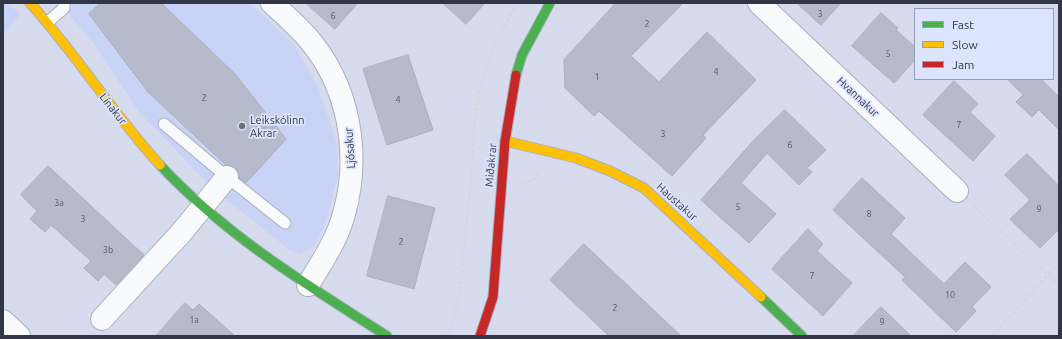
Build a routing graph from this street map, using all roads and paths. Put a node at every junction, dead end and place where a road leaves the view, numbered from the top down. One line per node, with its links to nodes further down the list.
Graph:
1 (30, 3): 7 (street, Línakur)
2 (64, 3): 7 (lane)
3 (272, 3): 16 (street, Ljósakur)
4 (517, 3): 22 (path)
5 (550, 3): 9 (street, Miðakrar)
6 (759, 3): 11 (street, Hvannakur)
7 (48, 22): 12 (street, Línakur)
8 (164, 124): 10 (lane)
9 (505, 141): 23 (street, Miðakrar); 24 (street, Haustakur)
10 (227, 178): 12 (street); 13 (lane)
11 (957, 191): 15 (path)
12 (202, 208): 16 (street, Línakur); 18 (street)
13 (285, 223)
14 (1059, 264): 15 (path)
15 (1048, 274): 17 (path); 25 (path)
16 (308, 285): 21 (street, Línakur)
17 (1059, 285)
18 (102, 318)
19 (3, 321): 20 (street)
20 (19, 336)
21 (387, 336)
22 (447, 336)
23 (480, 336)
24 (802, 336)
25 (992, 336)

